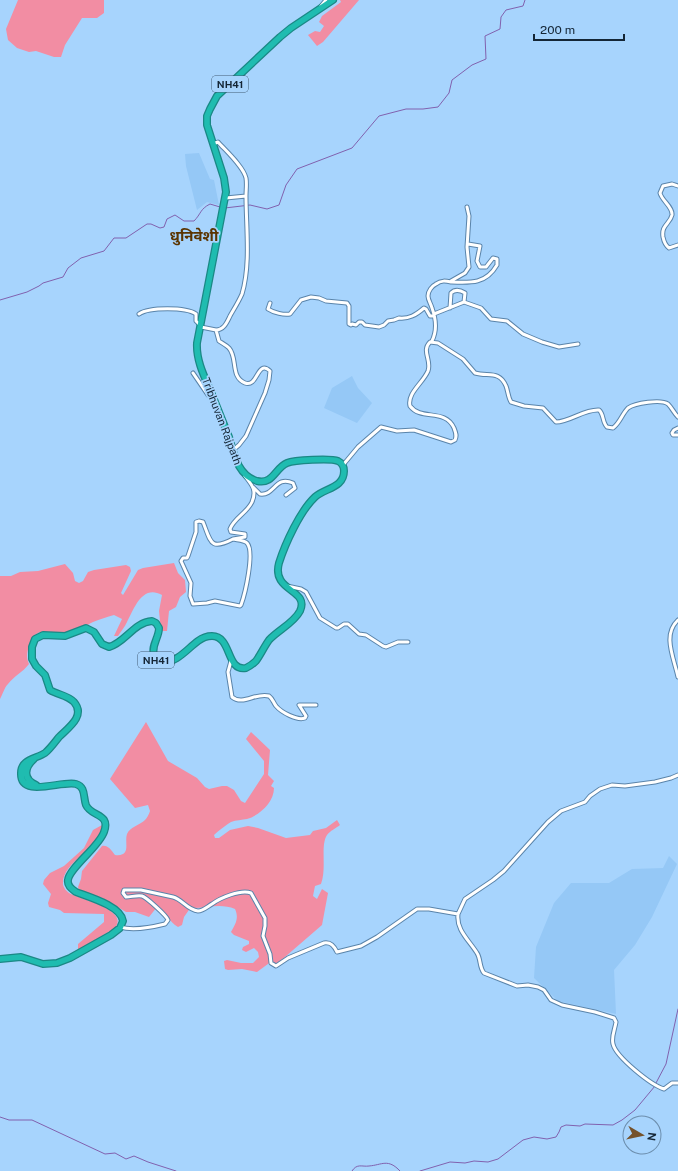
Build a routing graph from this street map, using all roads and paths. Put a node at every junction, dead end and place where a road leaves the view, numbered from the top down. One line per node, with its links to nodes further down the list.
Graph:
1 (326, 0): 3 (street)
2 (333, 0): 3 (highway, Tribhuvan Rajpath / NH41)
3 (316, 12): 4 (highway, Tribhuvan Rajpath / NH41)
4 (213, 144): 6 (street); 7 (highway, Tribhuvan Rajpath / NH41)
5 (678, 186): 10 (street)
6 (246, 196): 7 (street); 18 (street)
7 (226, 198): 17 (highway, Tribhuvan Rajpath / NH41)
8 (467, 207): 9 (street)
9 (468, 244): 11 (street); 11 (street)
10 (678, 245)
11 (450, 282): 16 (street)
12 (464, 302): 14 (street); 14 (street); 20 (street)
13 (270, 303): 16 (street)
14 (450, 308): 16 (street)
15 (139, 314): 17 (street)
16 (434, 315): 19 (street)
17 (201, 326): 18 (street); 22 (highway, Tribhuvan Rajpath / NH41)
18 (216, 330): 26 (street)
19 (432, 341): 23 (street); 28 (street)
20 (578, 344)
21 (193, 373): 22 (street)
22 (213, 396): 26 (highway, Tribhuvan Rajpath / NH41)
23 (678, 417)
24 (678, 428): 25 (street)
25 (678, 436)
26 (233, 450): 27 (highway, Tribhuvan Rajpath / NH41)
27 (236, 461): 28 (highway, Tribhuvan Rajpath / NH41); 29 (street)
28 (343, 465): 32 (highway)
29 (253, 487): 30 (street); 31 (street)
30 (286, 495)
31 (233, 539): 31 (street)
32 (284, 585): 34 (street); 35 (highway)
33 (678, 620): 36 (street)
34 (408, 642)
35 (232, 659): 37 (street); 40 (highway, NH41)
36 (678, 676)
37 (316, 705)
38 (678, 775): 39 (street)
39 (458, 914): 40 (street); 42 (street)
40 (120, 927): 41 (highway)
41 (0, 959)
42 (678, 1083)

